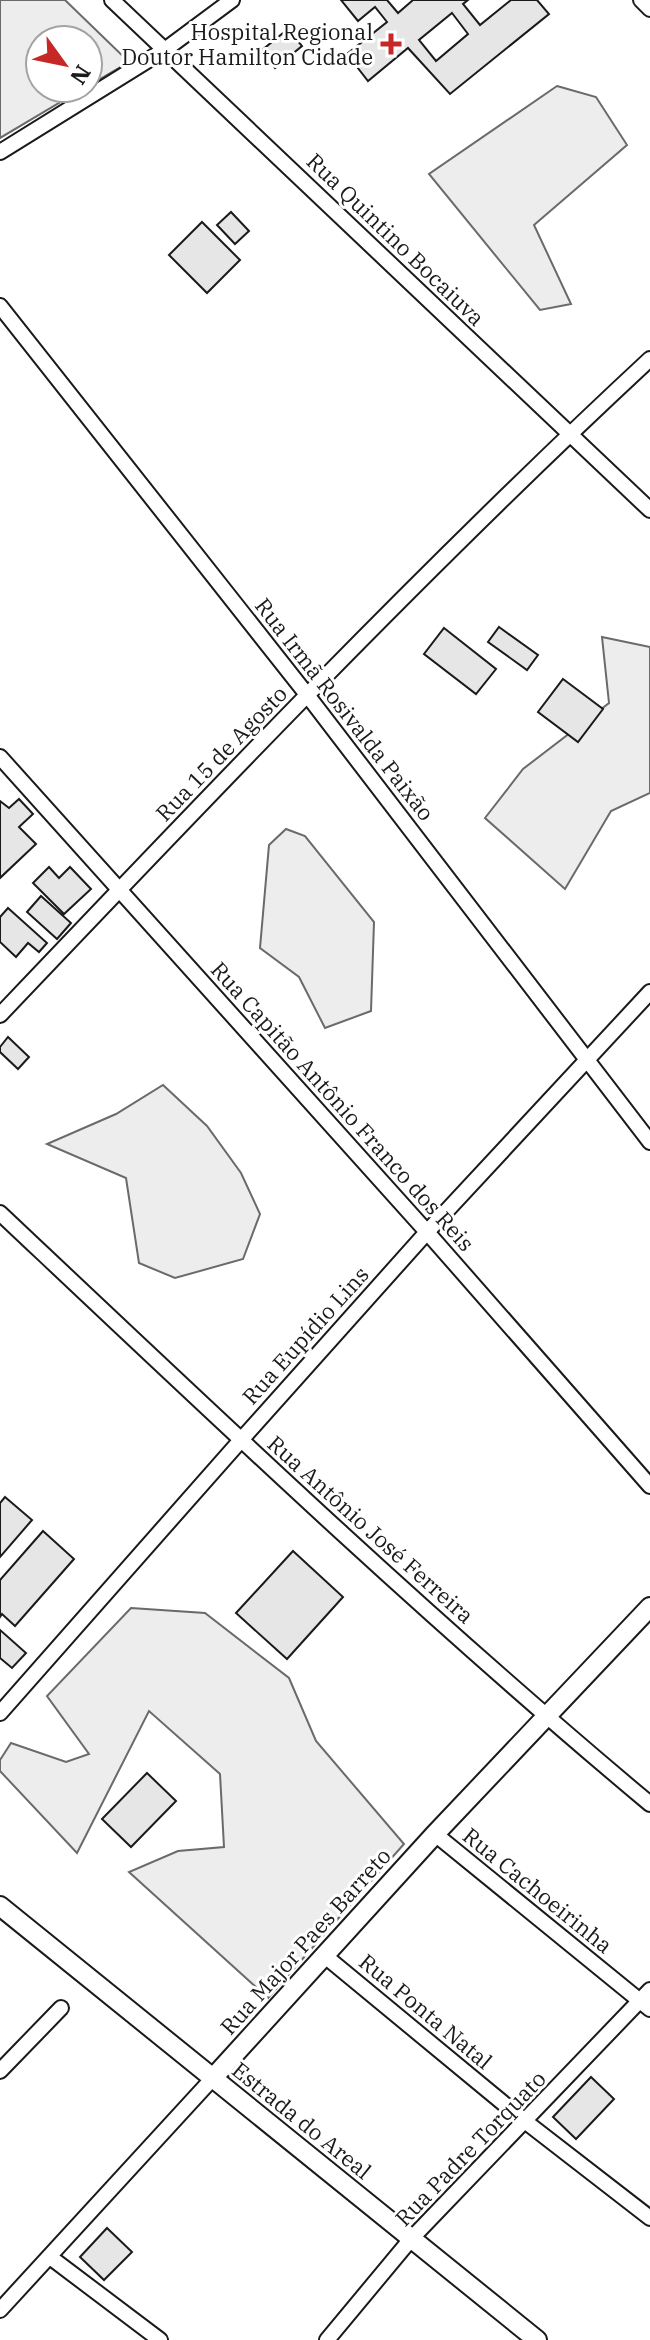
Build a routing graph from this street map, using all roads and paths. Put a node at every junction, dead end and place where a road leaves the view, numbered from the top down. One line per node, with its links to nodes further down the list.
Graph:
1 (112, 0): 5 (street, Rua Quintino Bocaiuva)
2 (232, 0): 5 (street)
3 (641, 0): 4 (street)
4 (650, 9)
5 (166, 49): 6 (street); 9 (street, Rua Quintino Bocaiuva)
6 (0, 152)
7 (0, 306): 11 (street, Rua Irmã Rosivalda Paixão)
8 (650, 359): 9 (street, Rua 15 de Agosto)
9 (568, 435): 10 (street, Rua Quintino Bocaiuva); 11 (street, Rua 15 de Agosto)
10 (650, 510)
11 (308, 696): 13 (street, Rua 15 de Agosto); 16 (street, Rua Irmã Rosivalda Paixão)
12 (0, 757): 13 (street, Rua Capitão Antônio Franco dos Reis)
13 (119, 890): 15 (street, Rua 15 de Agosto); 19 (street, Rua Capitão Antônio Franco dos Reis)
14 (650, 992): 16 (street, Rua Eupídio Lins)
15 (0, 1015)
16 (588, 1060): 17 (street, Rua Irmã Rosivalda Paixão); 19 (street, Rua Eupídio Lins)
17 (650, 1142)
18 (0, 1213): 20 (street, Rua Antônio José Ferreira)
19 (427, 1232): 20 (street, Rua Eupídio Lins); 21 (street, Rua Capitão Antônio Franco dos Reis)
20 (241, 1440): 23 (street, Rua Eupídio Lins); 24 (street, Rua Antônio José Ferreira)
21 (650, 1486)
22 (650, 1607): 24 (street, Rua Major Paes Barreto)
23 (0, 1713)
24 (546, 1717): 25 (street, Rua Antônio José Ferreira); 26 (street, Rua Major Paes Barreto)
25 (650, 1804)
26 (435, 1834): 28 (street, Rua Major Paes Barreto); 29 (street, Rua Cachoeirinha)
27 (0, 1906): 32 (street, Estrada do Areal)
28 (325, 1956): 32 (street, Rua Major Paes Barreto); 33 (street, Rua Ponta Natal)
29 (647, 2000): 33 (street, Rua Padre Torquato)
30 (61, 2008): 31 (street)
31 (1, 2068)
32 (213, 2078): 35 (street, Estrada do Areal); 36 (street, Rua Major Paes Barreto)
33 (526, 2122): 34 (street, Rua Ponta Natal); 35 (street, Rua Padre Torquato)
34 (650, 2218)
35 (411, 2239): 39 (street, Rua Padre Torquato); 40 (street, Estrada do Areal)
36 (50, 2257): 37 (street, Rua Major Paes Barreto); 38 (street)
37 (0, 2310)
38 (160, 2340)
39 (327, 2340)
40 (537, 2340)

